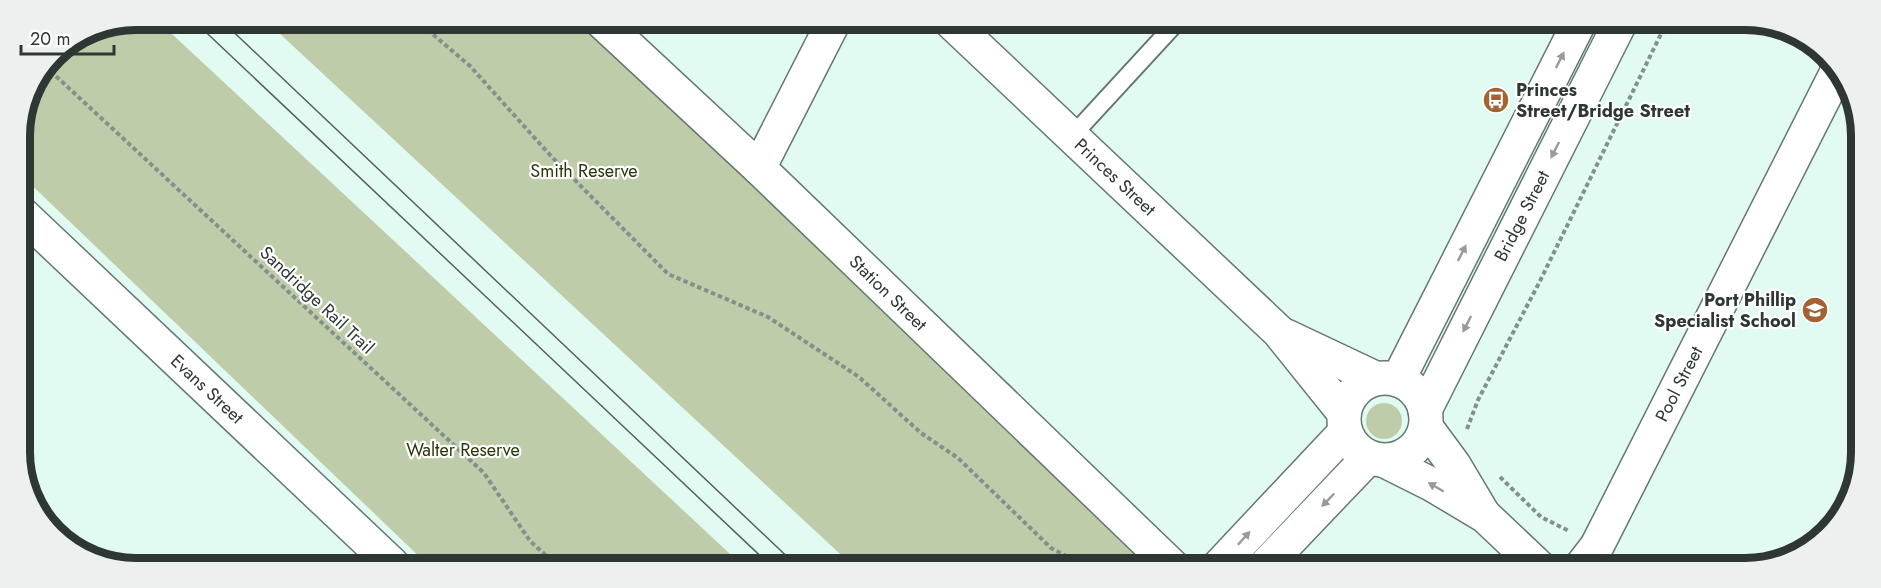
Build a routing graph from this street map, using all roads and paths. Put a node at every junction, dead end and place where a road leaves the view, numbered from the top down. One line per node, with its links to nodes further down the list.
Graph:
1 (428, 30): 25 (path)
2 (611, 30): 12 (street, Station Street)
3 (829, 30): 12 (street)
4 (971, 30): 11 (street, Princes Street)
5 (1170, 30): 11 (lane)
6 (1575, 30): 15 (street, Bridge Street, one-way to 6)
7 (1617, 30): 16 (street, Bridge Street, one-way to 16)
8 (1667, 30): 18 (path)
9 (51, 72): 24 (path, Sandridge Rail Trail)
10 (1834, 78): 22 (street, Pool Street)
11 (1072, 136): 14 (street, Princes Street)
12 (759, 168): 26 (street, Station Street)
13 (30, 221): 23 (street, Evans Street)
14 (1279, 332): 15 (street, Princes Street); 17 (street, Princes Street)
15 (1386, 379): 16 (street); 17 (street)
16 (1425, 418): 19 (street); 21 (street)
17 (1344, 423): 19 (street); 27 (street, one-way to 17)
18 (1467, 430)
19 (1377, 460): 21 (street, one-way to 19); 28 (street, one-way to 28)
20 (1494, 471): 22 (path)
21 (1485, 516): 29 (street)
22 (1589, 557)
23 (386, 558)
24 (548, 558)
25 (1070, 558)
26 (1164, 558)
27 (1226, 558)
28 (1274, 558)
29 (1529, 558)

